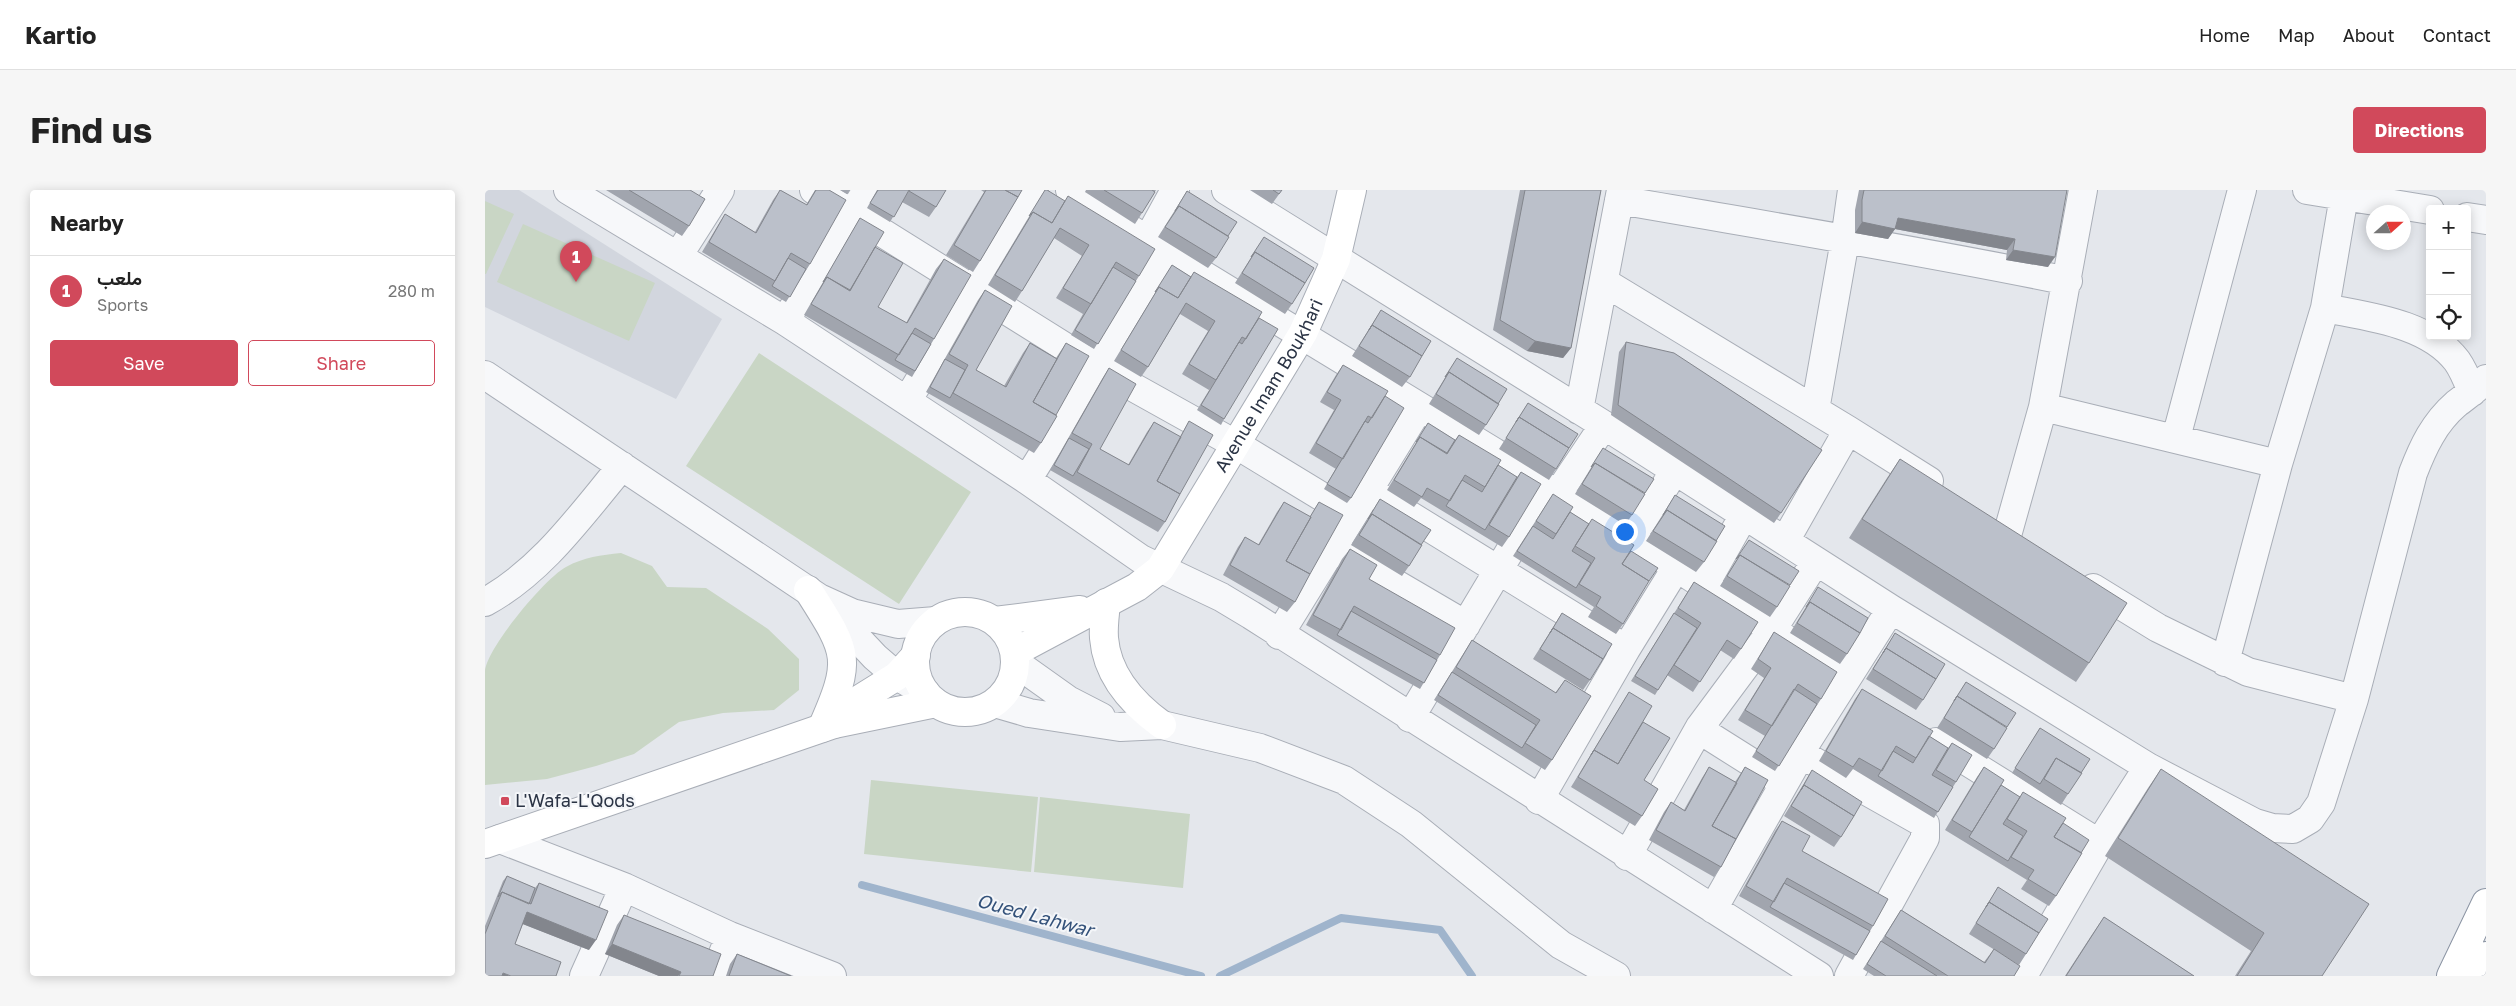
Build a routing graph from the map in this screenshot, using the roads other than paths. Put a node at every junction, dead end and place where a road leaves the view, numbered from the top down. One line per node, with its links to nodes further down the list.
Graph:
1 (720, 190): 22 (street)
2 (814, 190): 17 (street)
3 (867, 190): 17 (street)
4 (1034, 190): 26 (street)
5 (1071, 190): 21 (street)
6 (1175, 190): 21 (street)
7 (1226, 190): 23 (street)
8 (1351, 190): 23 (main road, Avenue Imam Boukhari)
9 (1852, 190): 20 (street)
10 (2083, 190): 24 (street)
11 (2242, 190): 40 (street)
12 (2307, 190): 15 (street)
13 (572, 191): 22 (street)
14 (1620, 195): 20 (street); 25 (street)
15 (2343, 196): 16 (street); 27 (street)
16 (2426, 209)
17 (852, 214): 26 (street); 28 (street)
18 (2471, 218): 19 (street)
19 (2486, 220)
20 (1845, 240): 24 (street); 37 (street)
21 (1156, 245): 29 (street); 30 (street)
22 (678, 256): 28 (street)
23 (1336, 260): 29 (main road, Avenue Imam Boukhari); 36 (street)
24 (2068, 281): 34 (street)
25 (1604, 282): 36 (street); 37 (street)
26 (974, 289): 30 (street); 33 (street)
27 (2325, 308): 32 (street); 42 (street)
28 (785, 321): 33 (street)
29 (1303, 333): 35 (street); 41 (main road, Avenue Imam Boukhari)
30 (1097, 367): 41 (street); 45 (street)
31 (485, 375): 43 (street)
32 (2479, 386): 79 (street)
33 (907, 401): 45 (street)
34 (2043, 407): 40 (street); 52 (street)
35 (1419, 408): 46 (street); 47 (street)
36 (1579, 410): 38 (street)
37 (1815, 410): 39 (street)
38 (1604, 425): 44 (street); 47 (street)
39 (1848, 430): 48 (street); 54 (street)
40 (2177, 438): 42 (street)
41 (1237, 445): 49 (street); 59 (main road, Avenue Imam Boukhari)
42 (2278, 464): 75 (street)
43 (622, 466): 63 (street); 64 (street)
44 (1675, 470): 50 (street); 53 (street)
45 (1027, 480): 59 (street)
46 (1367, 489): 49 (street); 60 (street)
47 (1552, 492): 53 (street); 60 (street)
48 (1949, 494)
49 (1352, 515): 55 (street)
50 (1744, 515): 54 (street); 62 (street)
51 (1983, 516): 52 (street)
52 (2008, 532): 56 (street)
53 (1630, 537): 58 (street)
54 (1785, 541): 57 (street)
55 (1333, 547): 69 (street); 71 (street)
56 (2031, 547)
57 (1816, 561): 66 (street); 70 (street)
58 (1676, 568): 62 (street); 72 (street)
59 (1160, 569): 65 (main road); 71 (street)
60 (1499, 570): 69 (street); 72 (street)
61 (2070, 573): 75 (street)
62 (1705, 584): 70 (street)
63 (814, 594): 67 (street); 76 (street); 84 (main road)
64 (485, 602)
65 (1102, 606): 68 (main road); 74 (main road); 83 (main road)
66 (1891, 608): 77 (street); 89 (street)
67 (936, 621): 68 (main road); 73 (main road)
68 (995, 621): 74 (main road)
69 (1466, 625): 82 (street)
70 (1772, 630): 77 (street); 86 (street)
71 (1279, 635): 82 (street)
72 (1626, 649): 91 (street)
73 (916, 655): 76 (main road); 78 (main road)
74 (1015, 657): 81 (main road); 85 (street)
75 (2225, 662): 79 (street)
76 (897, 676): 78 (street); 84 (main road)
77 (1845, 681): 80 (street); 88 (street)
78 (931, 697): 81 (main road); 84 (main road)
79 (2353, 699): 89 (street)
80 (1868, 700)
81 (995, 703): 85 (street)
82 (1410, 718): 91 (street)
83 (1162, 725): 85 (street); 103 (street)
84 (828, 726): 92 (main road)
85 (1120, 727)
86 (1700, 727): 90 (street); 94 (street)
87 (1917, 730): 93 (street)
88 (1801, 754): 90 (street); 105 (street)
89 (2148, 767): 93 (street)
90 (1784, 783): 97 (street)
91 (1539, 800): 94 (street)
92 (493, 842): 95 (street)
93 (2100, 844): 106 (street)
94 (1627, 856): 97 (street)
95 (624, 887): 98 (street); 100 (street)
96 (2486, 903): 107 (main road)
97 (1713, 910): 104 (street)
98 (730, 936): 101 (street); 102 (street)
99 (2486, 956): 108 (main road)
100 (584, 976)
101 (714, 976)
102 (832, 976)
103 (1616, 976)
104 (1819, 976)
105 (1849, 976)
106 (2023, 976)
107 (2451, 976)
108 (2475, 976)

